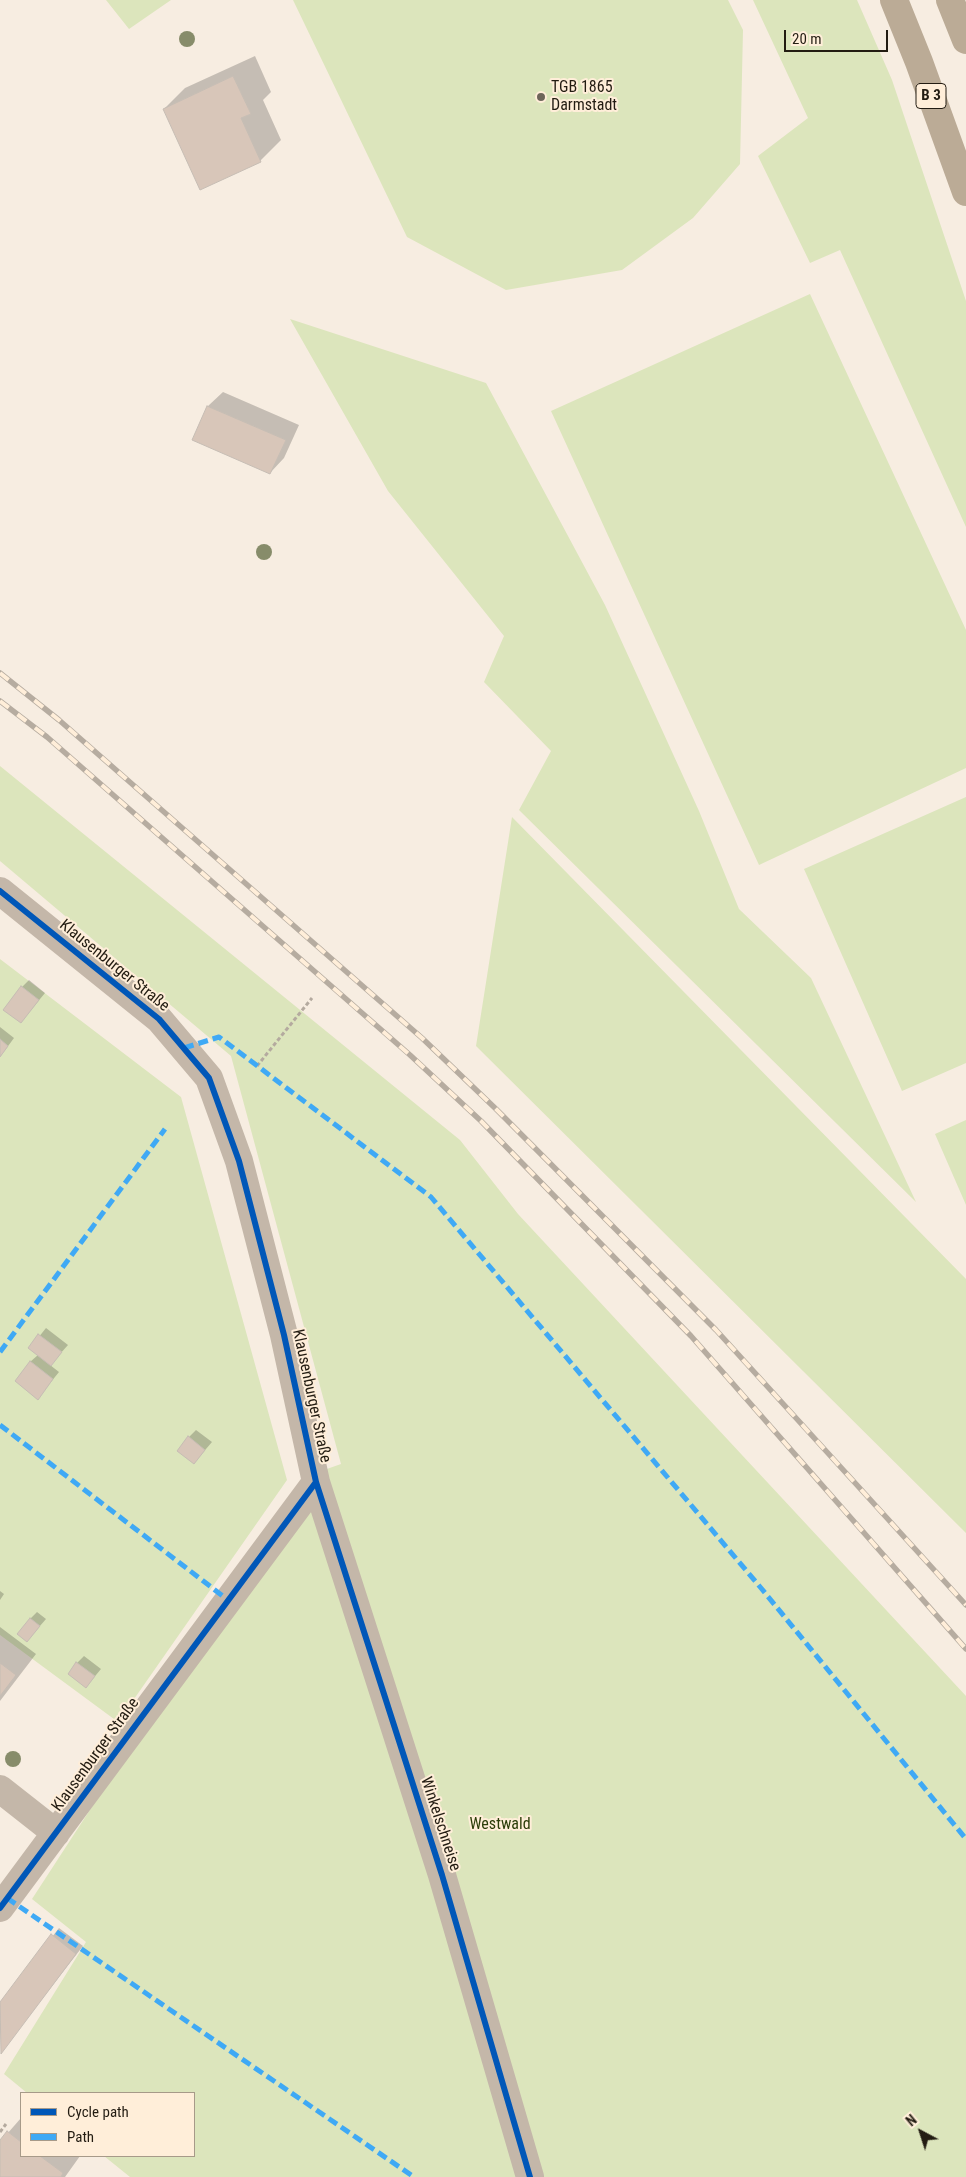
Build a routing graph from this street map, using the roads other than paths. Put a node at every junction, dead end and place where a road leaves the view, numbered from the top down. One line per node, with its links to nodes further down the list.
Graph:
1 (894, 0): 4 (main road, B 3)
2 (950, 0): 3 (main road)
3 (966, 40)
4 (966, 192)
5 (0, 891): 6 (street, Klausenburger Straße)
6 (316, 1482): 8 (street, Klausenburger Straße); 10 (street, Winkelschneise)
7 (0, 1789): 8 (street)
8 (56, 1833): 9 (street, Klausenburger Straße)
9 (0, 1908)
10 (530, 2177)

